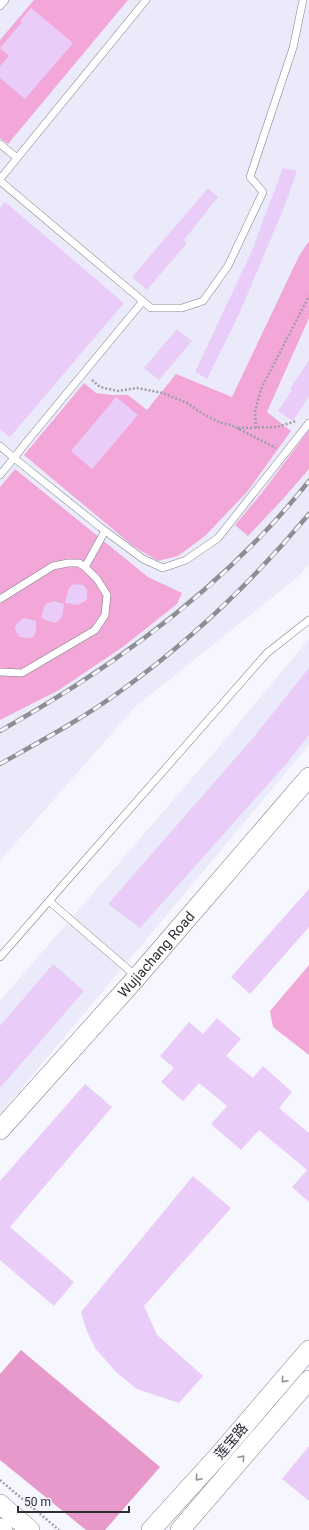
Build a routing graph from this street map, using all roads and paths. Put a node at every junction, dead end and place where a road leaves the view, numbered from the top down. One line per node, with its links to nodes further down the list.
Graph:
1 (5, 0): 4 (lane)
2 (146, 0): 6 (lane)
3 (303, 0): 9 (lane)
4 (0, 6)
5 (0, 144): 6 (lane)
6 (17, 158): 7 (lane)
7 (0, 180): 9 (lane)
8 (309, 296): 14 (path)
9 (143, 301): 10 (lane)
10 (83, 373): 13 (path); 17 (lane)
11 (299, 420): 14 (path)
12 (309, 423): 16 (lane)
13 (237, 428): 14 (path); 16 (path)
14 (256, 428)
15 (0, 446): 17 (lane)
16 (286, 453): 19 (lane)
17 (14, 458): 18 (lane); 19 (lane)
18 (0, 476)
19 (105, 531): 20 (lane)
20 (85, 567): 21 (lane); 23 (lane)
21 (0, 599)
22 (309, 620): 25 (lane)
23 (0, 672)
24 (309, 777): 27 (main road, Wujiachang Road)
25 (49, 901): 26 (lane); 27 (lane)
26 (0, 957)
27 (137, 977): 28 (main road, Wujiachang Road)
28 (0, 1130)
29 (309, 1350): 37 (main road, 莲宝路, one-way to 37)
30 (309, 1380): 38 (main road, 莲宝路, one-way to 30)
31 (0, 1480): 36 (path)
32 (0, 1504): 35 (main road)
33 (0, 1528): 34 (main road)
34 (3, 1530)
35 (30, 1530)
36 (59, 1530)
37 (150, 1530)
38 (180, 1530)

